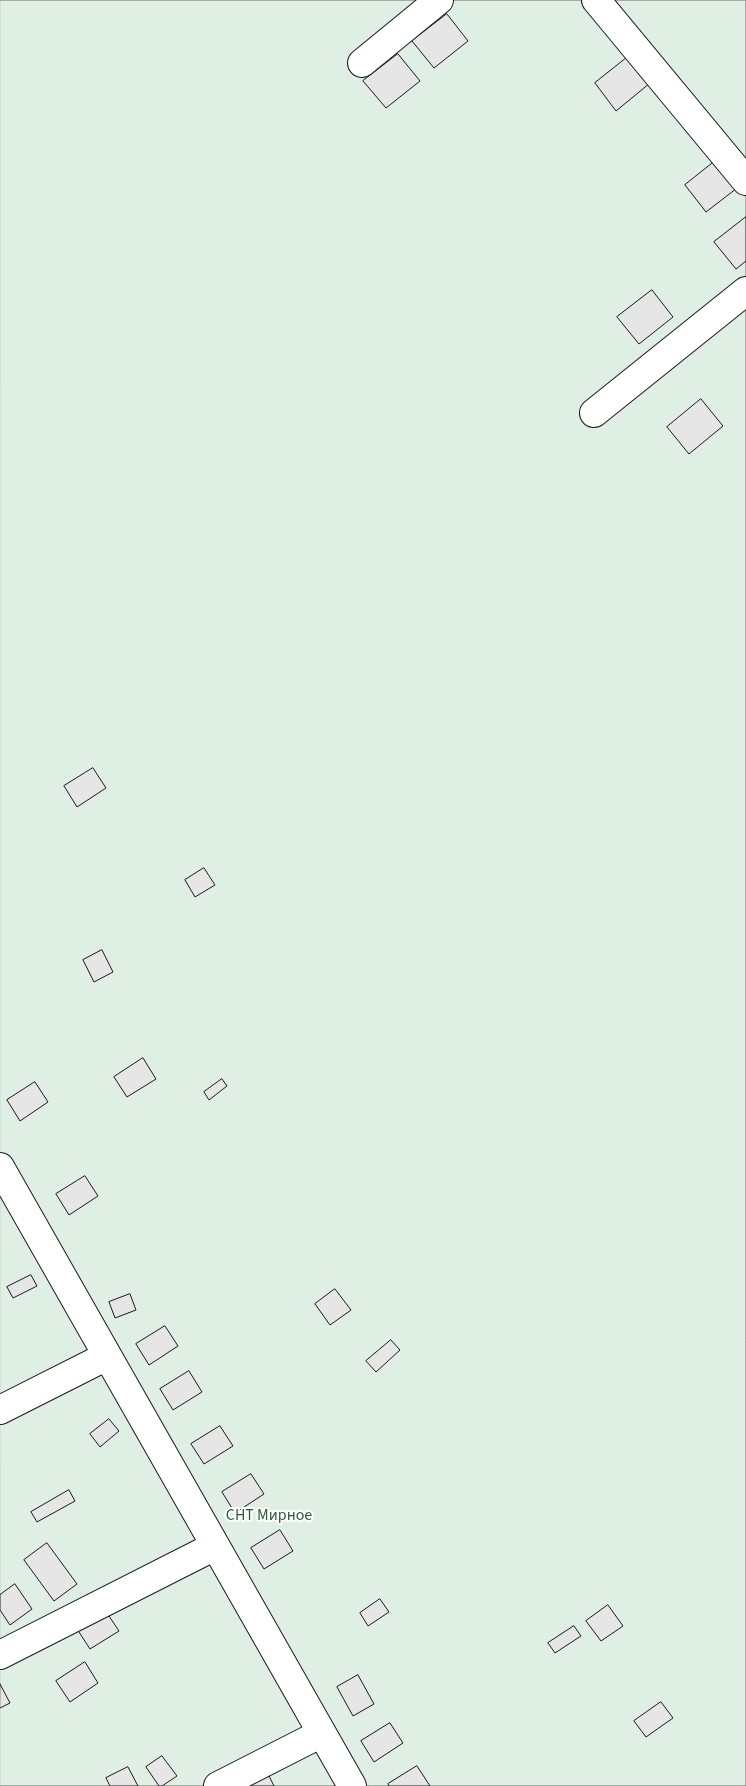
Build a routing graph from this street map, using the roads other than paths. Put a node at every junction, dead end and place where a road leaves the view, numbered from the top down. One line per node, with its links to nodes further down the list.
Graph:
1 (439, 0): 3 (street)
2 (596, 0): 4 (street)
3 (362, 63)
4 (746, 181)
5 (746, 291): 6 (street)
6 (594, 414)
7 (1, 1170): 8 (street)
8 (107, 1356): 9 (street); 10 (street)
9 (0, 1410)
10 (215, 1546): 11 (street); 12 (street)
11 (0, 1655)
12 (322, 1733): 13 (street); 14 (street)
13 (218, 1786)
14 (352, 1786)

